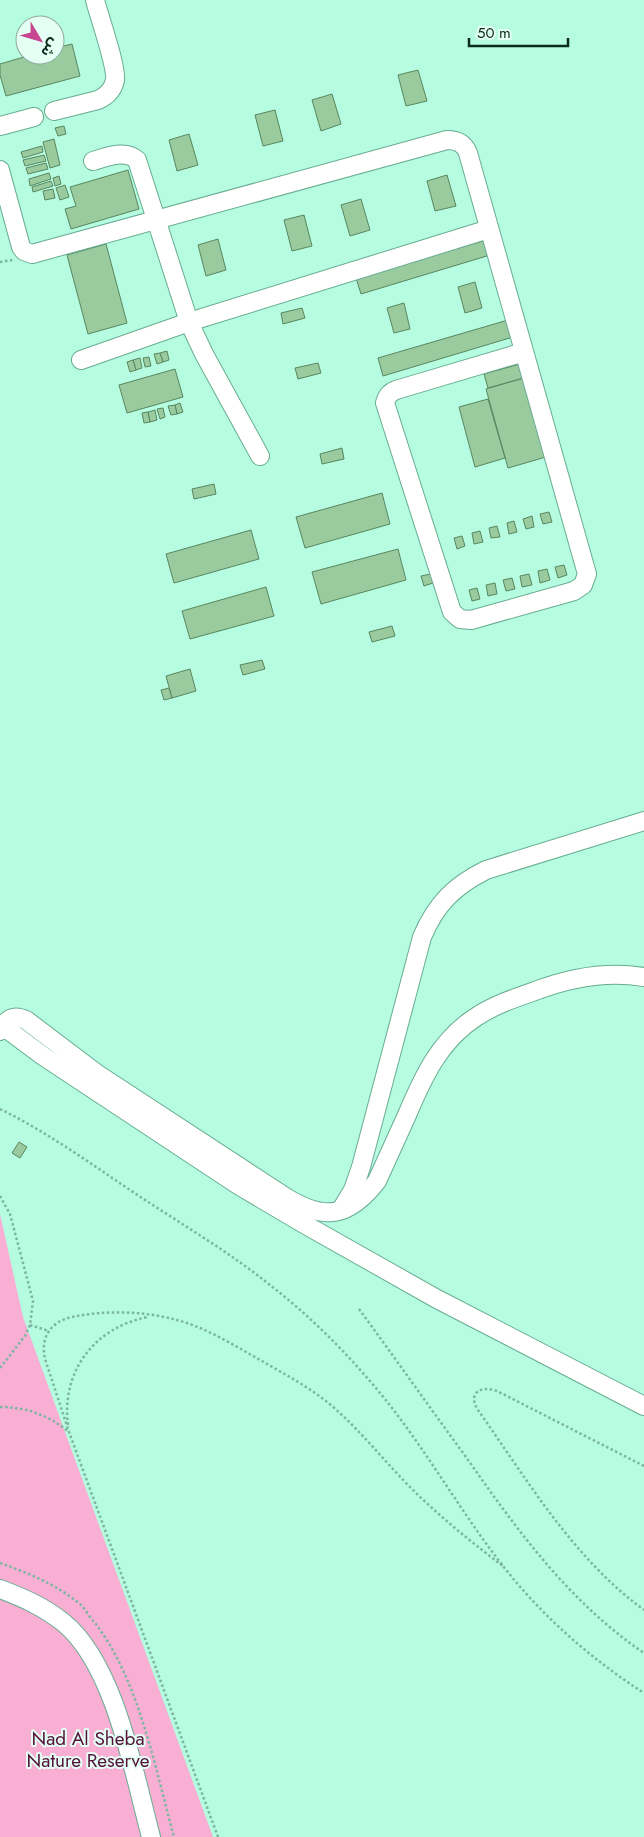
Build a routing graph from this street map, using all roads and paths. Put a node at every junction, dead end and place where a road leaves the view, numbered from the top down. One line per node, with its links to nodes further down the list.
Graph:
1 (95, 0): 2 (lane)
2 (54, 111)
3 (34, 117): 4 (lane)
4 (0, 126)
5 (93, 161): 7 (lane)
6 (0, 170): 7 (lane)
7 (156, 220): 8 (lane); 9 (lane)
8 (489, 229): 9 (lane); 10 (lane)
9 (189, 322): 11 (lane); 12 (lane)
10 (524, 352): 10 (lane)
11 (81, 360)
12 (260, 456)
13 (644, 821): 18 (lane)
14 (644, 977): 18 (lane)
15 (1, 1027): 18 (lane); 24 (lane)
16 (0, 1109): 28 (path)
17 (0, 1196): 21 (path)
18 (340, 1210)
19 (360, 1309): 31 (path)
20 (152, 1316): 22 (path); 26 (path); 28 (path)
21 (30, 1325): 22 (path); 23 (path)
22 (49, 1331): 26 (path)
23 (0, 1368)
24 (644, 1406)
25 (0, 1407): 26 (path)
26 (69, 1432): 34 (path)
27 (644, 1466): 30 (path)
28 (503, 1566): 32 (path)
29 (0, 1589): 33 (lane)
30 (644, 1610)
31 (644, 1653)
32 (644, 1693)
33 (151, 1837)
34 (218, 1837)

